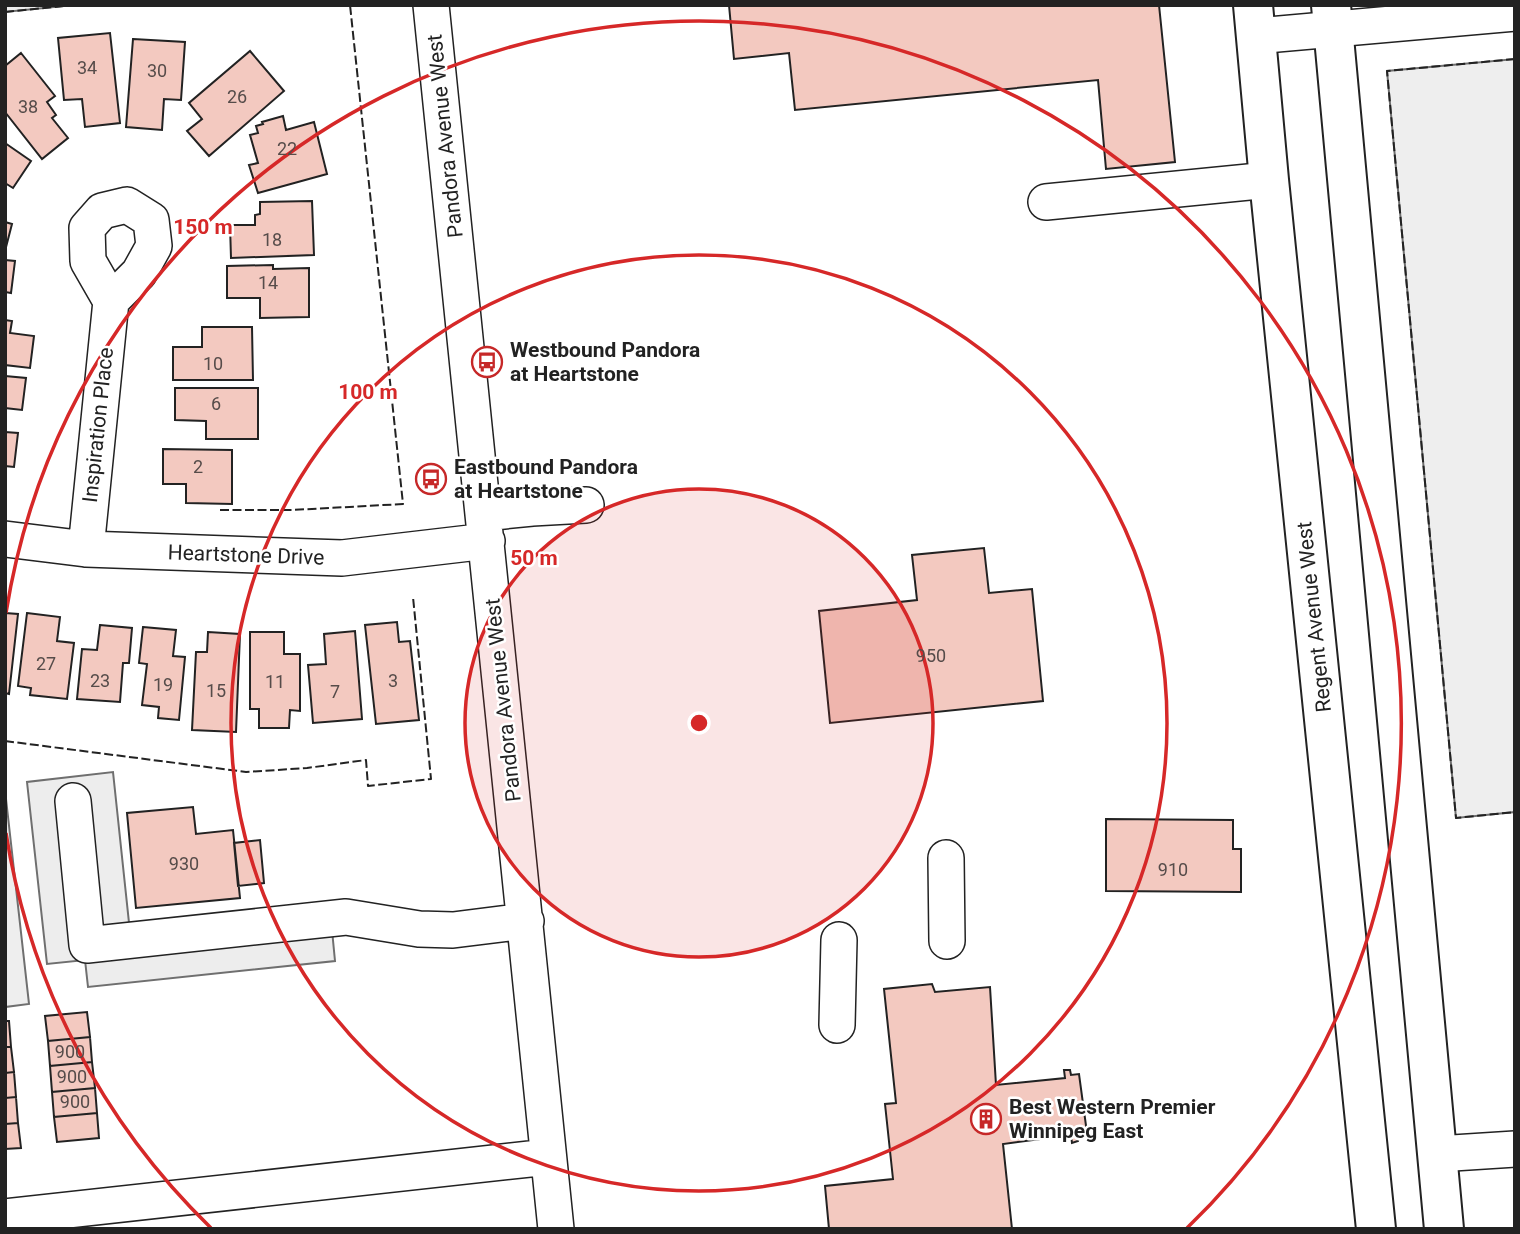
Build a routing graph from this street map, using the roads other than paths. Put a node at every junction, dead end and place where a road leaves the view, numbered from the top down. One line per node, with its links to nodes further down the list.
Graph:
1 (431, 5): 9 (street, Pandora Avenue West)
2 (1515, 13): 3 (street)
3 (1333, 17): 4 (street); 19 (main road)
4 (1255, 20): 5 (main road, Regent Avenue West)
5 (1269, 180): 6 (street); 23 (main road, Regent Avenue West)
6 (1046, 202)
7 (111, 301): 11 (street, Inspiration Place)
8 (586, 505): 9 (street, Heartstone Drive)
9 (485, 527): 11 (street, Heartstone Drive); 14 (street, Pandora Avenue West)
10 (5, 539): 11 (street, Heartstone Drive)
11 (86, 549)
12 (73, 801): 14 (street)
13 (946, 859): 16 (street)
14 (526, 921): 20 (street, Pandora Avenue West)
15 (839, 940): 17 (street)
16 (947, 941)
17 (837, 1025)
18 (1515, 1149): 19 (street)
19 (1437, 1154): 24 (main road)
20 (548, 1157): 21 (street); 22 (street, Pandora Avenue West)
21 (5, 1217)
22 (556, 1229)
23 (1376, 1229)
24 (1444, 1229)

